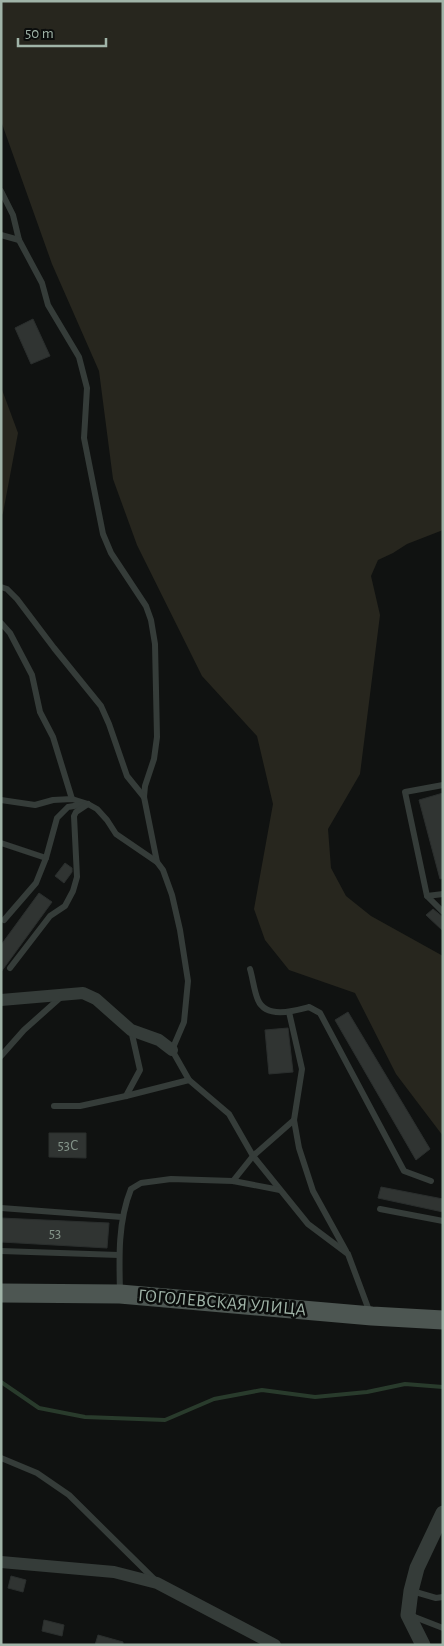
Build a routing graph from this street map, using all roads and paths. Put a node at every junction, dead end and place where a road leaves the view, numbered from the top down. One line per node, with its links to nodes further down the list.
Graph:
1 (1, 192): 3 (lane)
2 (1, 235): 3 (lane)
3 (19, 240): 7 (lane)
4 (1, 586): 7 (lane)
5 (1, 623): 9 (lane)
6 (443, 785): 15 (lane)
7 (144, 797): 13 (lane)
8 (2, 798): 9 (lane)
9 (72, 799): 10 (lane)
10 (88, 804): 12 (lane); 13 (lane); 18 (lane)
11 (1, 843): 12 (lane)
12 (46, 858): 17 (lane)
13 (157, 862): 24 (lane)
14 (443, 894): 15 (lane)
15 (427, 896): 16 (lane)
16 (443, 912)
17 (4, 920)
18 (10, 968)
19 (250, 969): 22 (lane)
20 (64, 994): 21 (street); 23 (street); 25 (lane)
21 (1, 1000)
22 (289, 1012): 29 (lane); 32 (lane)
23 (131, 1030): 24 (street); 27 (lane)
24 (172, 1050): 26 (lane)
25 (1, 1056)
26 (189, 1080): 27 (lane); 30 (lane)
27 (126, 1096): 28 (lane)
28 (54, 1106)
29 (294, 1120): 30 (lane); 39 (lane)
30 (253, 1156): 31 (lane); 33 (lane)
31 (233, 1180): 33 (lane); 36 (lane)
32 (430, 1181)
33 (280, 1190): 39 (lane)
34 (1, 1208): 36 (lane)
35 (380, 1209): 37 (lane)
36 (122, 1217): 40 (lane)
37 (443, 1221)
38 (1, 1251): 40 (lane)
39 (348, 1254): 43 (lane)
40 (120, 1255): 42 (lane)
41 (1, 1293): 42 (main road, ГОГОЛЕВСКАЯ УЛИЦА)
42 (120, 1294): 43 (main road, ГОГОЛЕВСКАЯ УЛИЦА)
43 (372, 1316): 44 (main road, ГОГОЛЕВСКАЯ УЛИЦА)
44 (443, 1320)
45 (1, 1458): 48 (lane)
46 (443, 1513): 49 (street)
47 (1, 1562): 48 (street)
48 (158, 1583): 54 (street)
49 (411, 1591): 50 (lane); 51 (street)
50 (443, 1597)
51 (408, 1615): 52 (lane); 53 (street)
52 (443, 1628)
53 (421, 1644)
54 (275, 1645)

